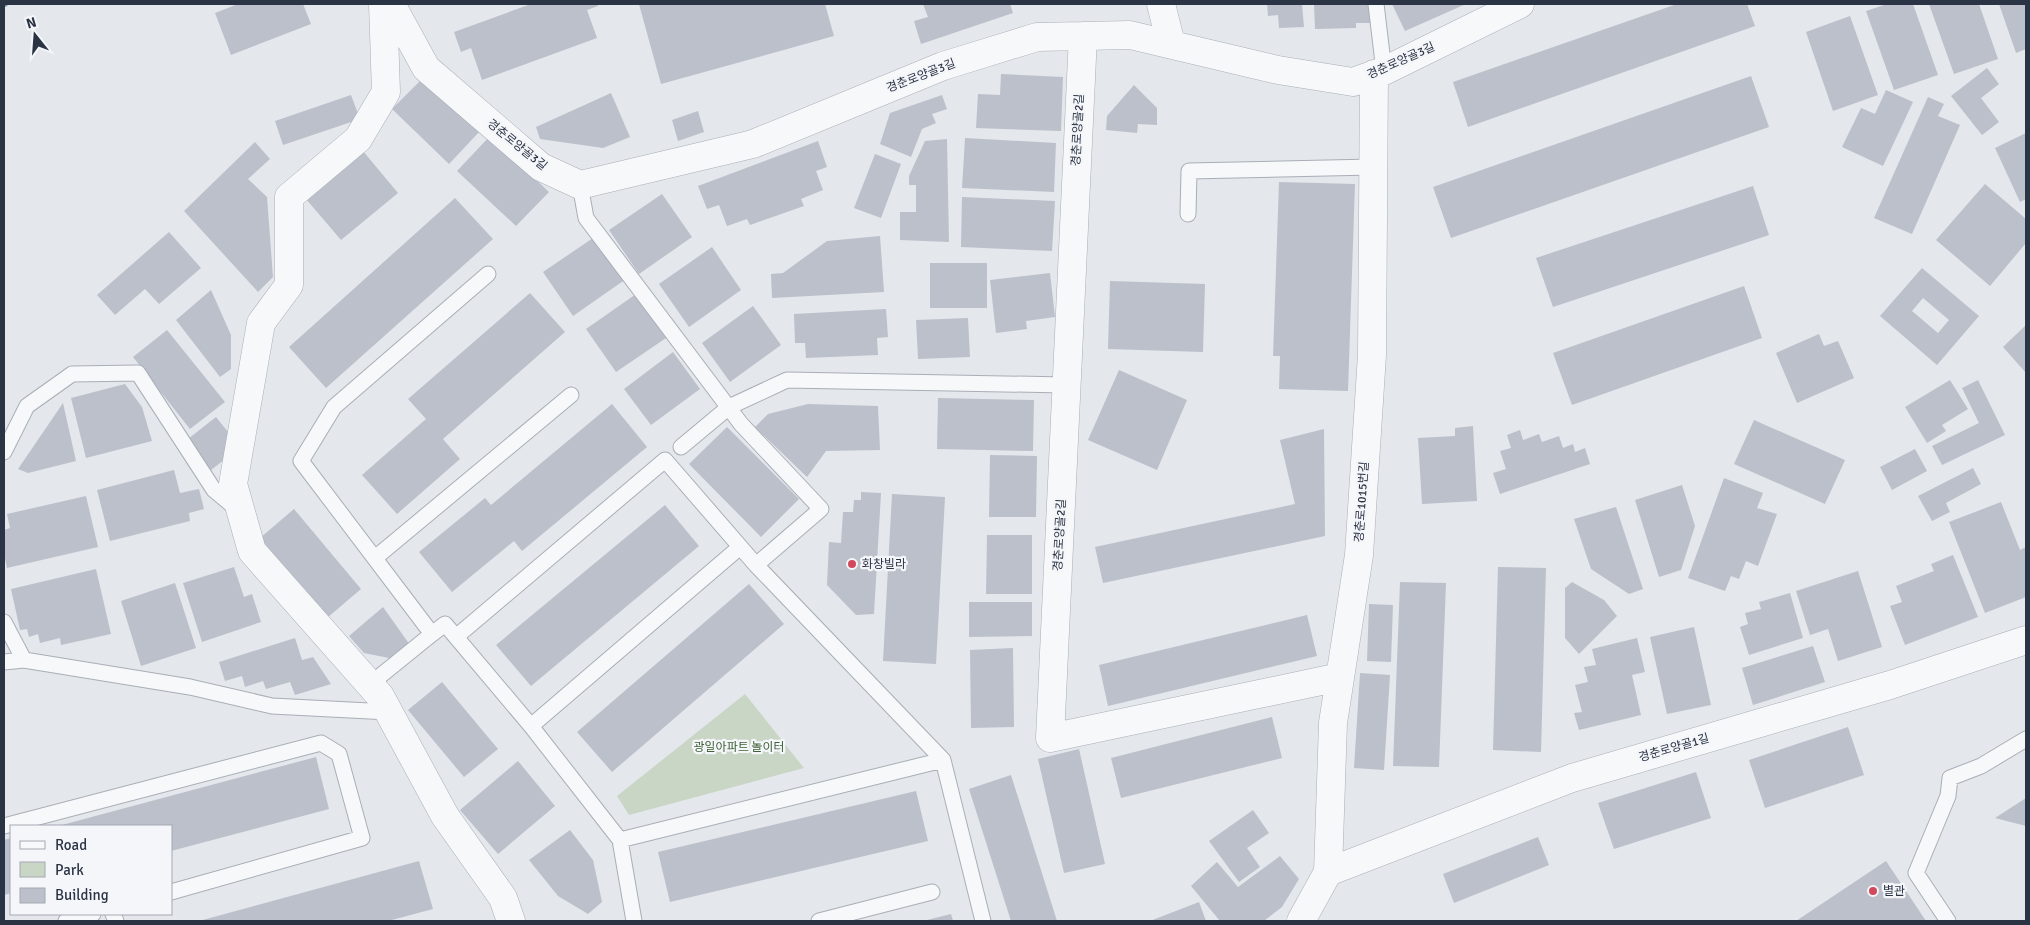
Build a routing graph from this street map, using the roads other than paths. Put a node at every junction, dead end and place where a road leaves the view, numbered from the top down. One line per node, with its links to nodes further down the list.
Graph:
1 (383, 4): 18 (street)
2 (391, 4): 10 (street, 경춘로양골3길)
3 (1160, 4): 7 (street)
4 (1376, 4): 8 (lane)
5 (1520, 4): 8 (street, 경춘로양골3길)
6 (1083, 36): 7 (street, 경춘로양골3길); 10 (street, 경춘로양골3길); 13 (street, 경춘로양골2길)
7 (1171, 44): 8 (street, 경춘로양골3길)
8 (1379, 72): 9 (street, 경춘로1015번길)
9 (1373, 167): 11 (lane); 28 (street, 경춘로1015번길)
10 (580, 185): 15 (lane)
11 (1188, 214)
12 (488, 274): 20 (lane)
13 (1066, 385): 15 (lane); 28 (street, 경춘로양골2길)
14 (571, 395): 20 (lane)
15 (729, 407): 16 (lane); 21 (lane)
16 (681, 447)
17 (4, 452): 18 (lane)
18 (241, 512): 29 (street)
19 (740, 547): 21 (lane); 24 (lane); 31 (lane)
20 (375, 558): 23 (lane)
21 (756, 565): 33 (lane)
22 (4, 622): 26 (lane)
23 (432, 634): 24 (lane); 29 (lane)
24 (457, 636): 31 (lane)
25 (2026, 640): 36 (street, 경춘로양골1길)
26 (24, 660): 27 (lane); 30 (lane)
27 (4, 662)
28 (1340, 677): 36 (street, 경춘로1015번길)
29 (369, 685): 30 (street)
30 (389, 712): 41 (street)
31 (531, 726): 35 (lane)
32 (2026, 739): 46 (lane)
33 (943, 760): 35 (lane); 44 (lane)
34 (4, 826): 37 (lane)
35 (620, 840): 42 (lane)
36 (1328, 872): 45 (street, 경춘로1015번길)
37 (172, 892)
38 (932, 892): 43 (lane)
39 (89, 915): 40 (lane)
40 (66, 921)
41 (511, 921)
42 (634, 921)
43 (819, 921)
44 (983, 921)
45 (1301, 921)
46 (1948, 921)

